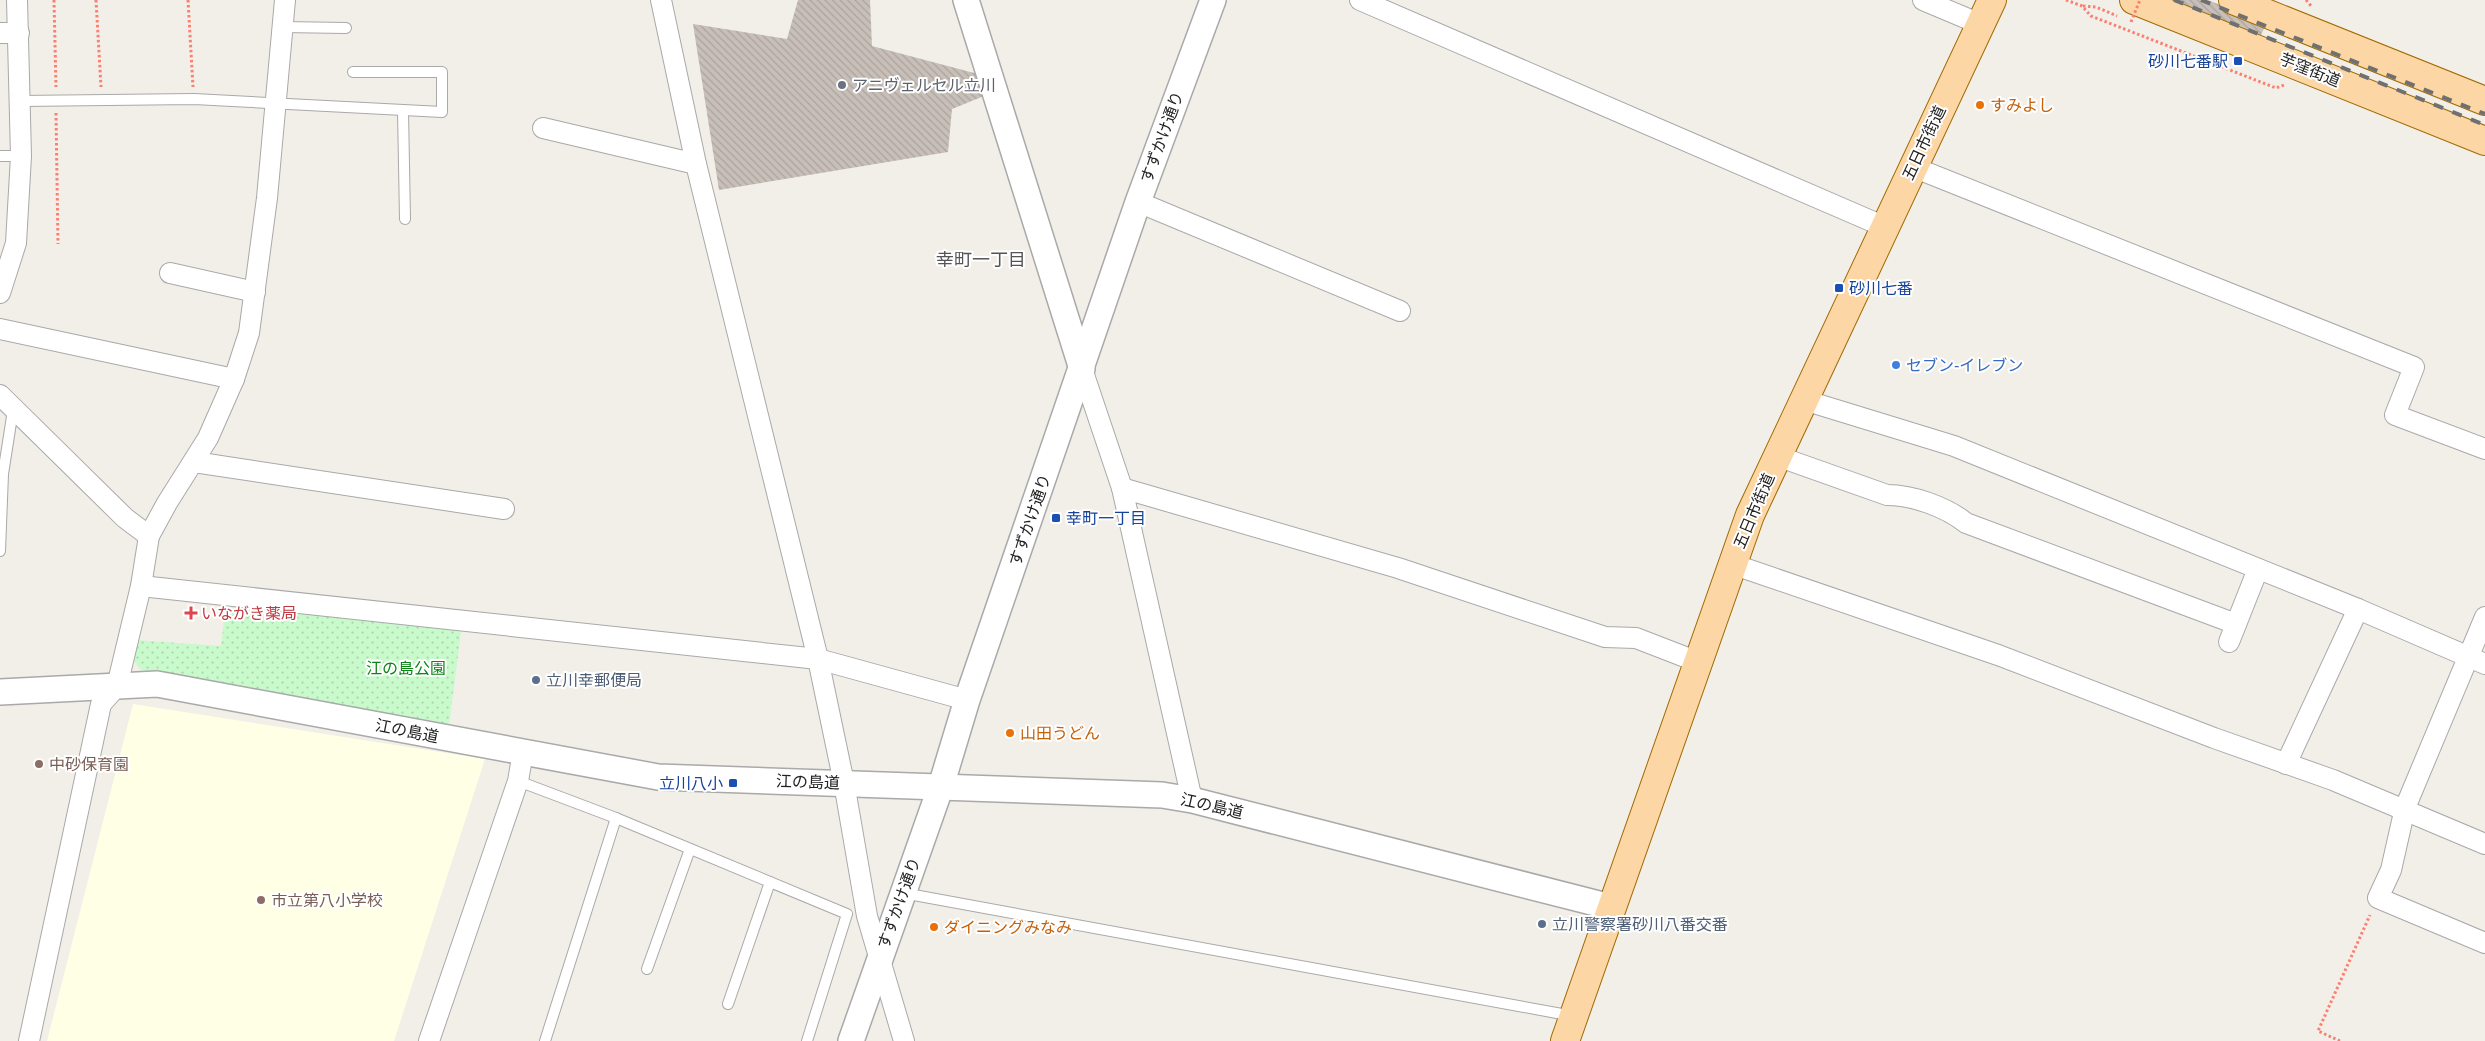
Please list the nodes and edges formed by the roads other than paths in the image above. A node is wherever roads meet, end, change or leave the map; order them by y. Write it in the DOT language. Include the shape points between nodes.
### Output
graph roads {
  1 [pos="17,0"];
  2 [pos="285,0"];
  3 [pos="660,0"];
  4 [pos="966,0"];
  5 [pos="1213,0"];
  6 [pos="1360,0"];
  7 [pos="1923,0"];
  8 [pos="2233,0"];
  9 [pos="2133,11"];
  10 [pos="1986,12"];
  11 [pos="282,27"];
  12 [pos="346,28"];
  13 [pos="10,33"];
  14 [pos="353,72"];
  15 [pos="20,101"];
  16 [pos="2485,101"];
  17 [pos="274,105"];
  18 [pos="403,110"];
  19 [pos="543,128"];
  20 [pos="2485,141"];
  21 [pos="0,156"];
  22 [pos="21,156"];
  23 [pos="696,164"];
  24 [pos="1913,167"];
  25 [pos="1138,202"];
  26 [pos="405,219"];
  27 [pos="1885,227"];
  28 [pos="170,273"];
  29 [pos="254,292"];
  30 [pos="0,293"];
  31 [pos="1400,312"];
  32 [pos="0,329"];
  33 [pos="1082,370"];
  34 [pos="234,379"];
  35 [pos="0,395"];
  36 [pos="1804,400"];
  37 [pos="13,410"];
  38 [pos="2485,448"];
  39 [pos="1778,456"];
  40 [pos="194,462"];
  41 [pos="1122,488"];
  42 [pos="504,509"];
  43 [pos="149,536"];
  44 [pos="0,551"];
  45 [pos="1732,564"];
  46 [pos="2258,569"];
  47 [pos="141,586"];
  48 [pos="2358,609"];
  49 [pos="2485,617"];
  50 [pos="818,659"];
  51 [pos="2476,660"];
  52 [pos="1698,662"];
  53 [pos="117,686"];
  54 [pos="0,692"];
  55 [pos="967,700"];
  56 [pos="522,752"];
  57 [pos="2286,764"];
  58 [pos="518,781"];
  59 [pos="844,783"];
  60 [pos="941,786"];
  61 [pos="1192,800"];
  62 [pos="2405,808"];
  63 [pos="616,818"];
  64 [pos="2485,844"];
  65 [pos="690,849"];
  66 [pos="770,882"];
  67 [pos="904,893"];
  68 [pos="1611,906"];
  69 [pos="2485,943"];
  70 [pos="879,960"];
  71 [pos="647,968"];
  72 [pos="728,1004"];
  73 [pos="1569,1029"];
  74 [pos="29,1041"];
  75 [pos="429,1041"];
  76 [pos="545,1041"];
  77 [pos="807,1041"];
  78 [pos="851,1041"];
  79 [pos="904,1041"];
  1 -- 13 [label="street"];
  2 -- 11 [label="street"];
  3 -- 23 [label="street"];
  4 -- 33 [label="street"];
  5 -- 25 [label="street, すずかけ通り"];
  6 -- 27 [label="street"];
  7 -- 10 [label="street"];
  8 -- 16 [label="main road"];
  9 -- 20 [label="main road, 芋窪街道"];
  10 -- 24 [label="main road, 五日市街道"];
  11 -- 12 [label="lane"];
  11 -- 17 [label="street"];
  13 -- 15 [label="street"];
  14 -- 18 [label="lane" via="442,72 442,112"];
  15 -- 17 [label="lane" via="194,99"];
  15 -- 22 [label="street"];
  17 -- 18 [label="lane"];
  17 -- 29 [label="street" via="267,198"];
  18 -- 26 [label="lane"];
  19 -- 23 [label="street"];
  21 -- 22 [label="lane"];
  22 -- 30 [label="street" via="16,243"];
  23 -- 50 [label="street"];
  24 -- 27 [label="main road, 五日市街道"];
  24 -- 38 [label="street" via="2414,367 2395,415"];
  25 -- 31 [label="street"];
  25 -- 33 [label="street, すずかけ通り"];
  27 -- 36 [label="main road, 五日市街道"];
  28 -- 29 [label="street"];
  29 -- 34 [label="street" via="249,333"];
  32 -- 34 [label="street"];
  33 -- 41 [label="street"];
  33 -- 55 [label="street, すずかけ通り"];
  34 -- 40 [label="street"];
  35 -- 37 [label="street"];
  36 -- 39 [label="main road, 五日市街道"];
  36 -- 46 [label="street" via="1954,446"];
  37 -- 43 [label="street" via="125,518"];
  37 -- 44 [label="lane" via="3,474"];
  39 -- 45 [label="main road, 五日市街道" via="1750,515"];
  39 -- 46 [label="street" via="1887,495 1902,495 1955,514 1966,523 2232,633"];
  40 -- 42 [label="street"];
  40 -- 43 [label="street"];
  41 -- 52 [label="street" via="1398,568 1604,637 1636,638"];
  41 -- 61 [label="street"];
  43 -- 47 [label="street"];
  45 -- 52 [label="main road, 五日市街道"];
  45 -- 57 [label="street" via="1998,655"];
  46 -- 48 [label="street"];
  47 -- 50 [label="street"];
  47 -- 53 [label="street"];
  48 -- 51 [label="street"];
  48 -- 57 [label="street"];
  49 -- 51 [label="street"];
  50 -- 55 [label="street"];
  50 -- 59 [label="street"];
  51 -- 62 [label="street"];
  52 -- 68 [label="main road, 五日市街道"];
  53 -- 54 [label="street, 江の島道"];
  53 -- 56 [label="street, 江の島道" via="158,684"];
  53 -- 74 [label="street" via="101,704"];
  55 -- 60 [label="street, すずかけ通り"];
  56 -- 58 [label="street"];
  56 -- 59 [label="street, 江の島道" via="658,777"];
  57 -- 62 [label="street"];
  58 -- 63 [label="lane"];
  58 -- 75 [label="street"];
  59 -- 60 [label="street, 江の島道"];
  59 -- 70 [label="street" via="867,916"];
  60 -- 61 [label="street, 江の島道" via="1162,795"];
  60 -- 67 [label="street, すずかけ通り"];
  61 -- 68 [label="street, 江の島道"];
  62 -- 64 [label="street"];
  62 -- 69 [label="street" via="2391,870 2378,898"];
  63 -- 65 [label="lane"];
  63 -- 76 [label="lane"];
  65 -- 66 [label="lane"];
  65 -- 71 [label="lane"];
  66 -- 72 [label="lane"];
  66 -- 77 [label="lane" via="847,914"];
  67 -- 70 [label="street, すずかけ通り"];
  67 -- 73 [label="lane"];
  68 -- 73 [label="main road, 五日市街道"];
  70 -- 78 [label="street, すずかけ通り"];
  70 -- 79 [label="street"];
}
